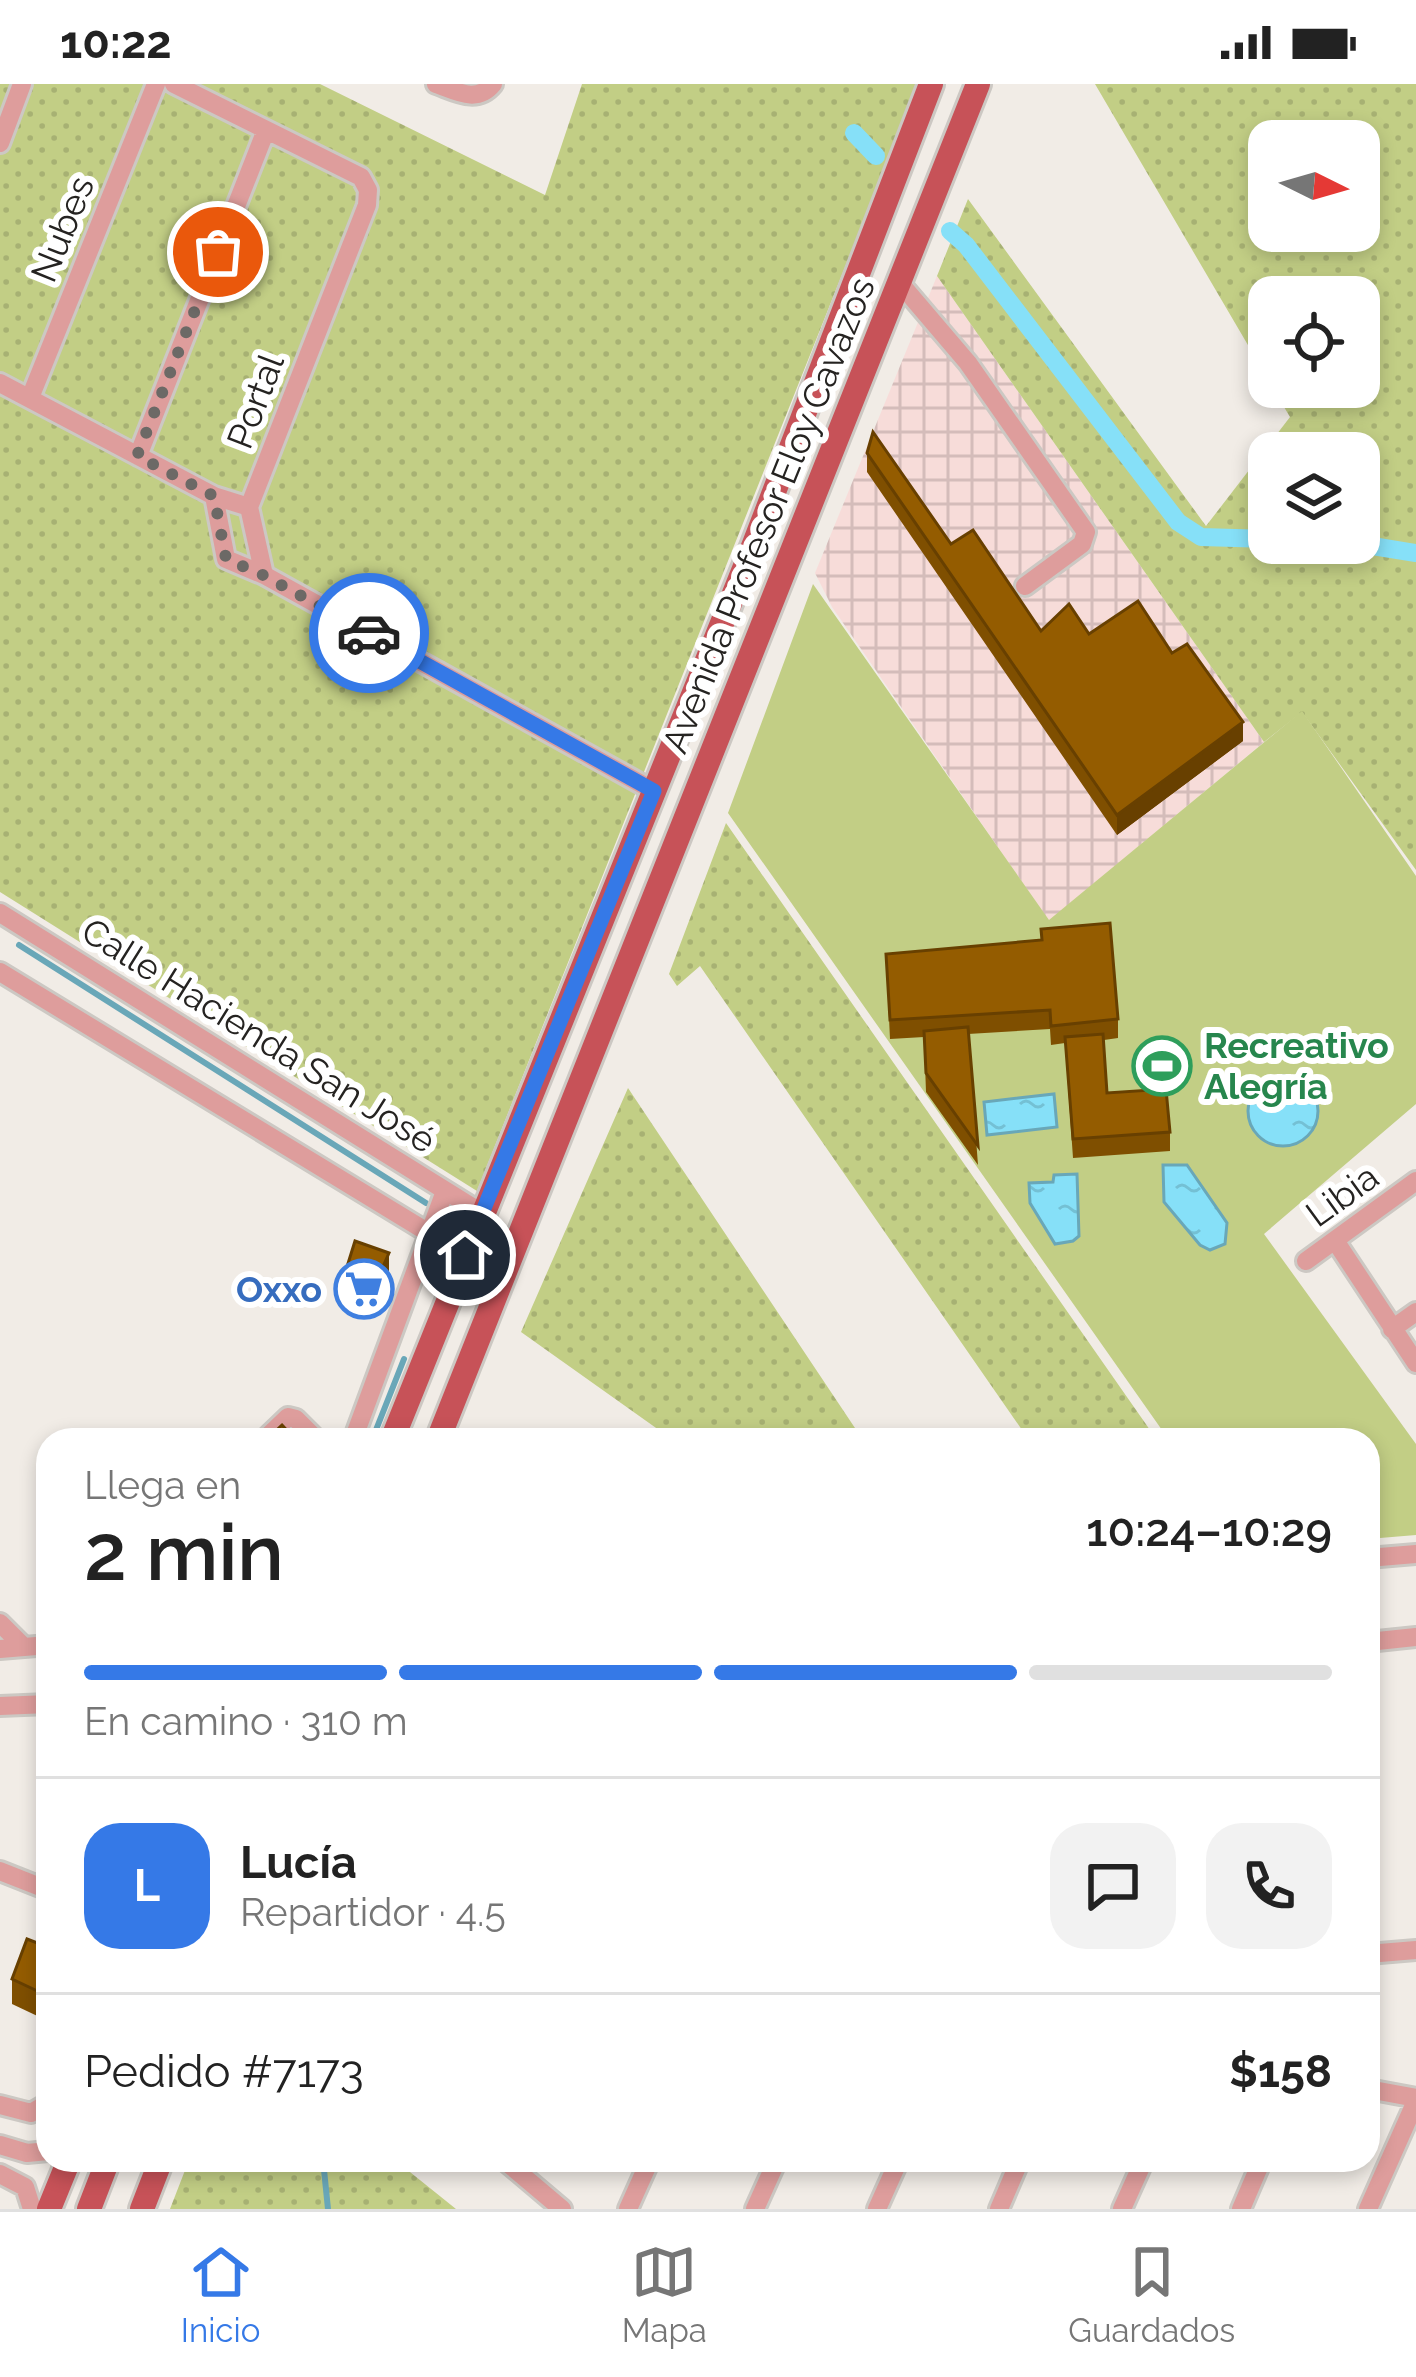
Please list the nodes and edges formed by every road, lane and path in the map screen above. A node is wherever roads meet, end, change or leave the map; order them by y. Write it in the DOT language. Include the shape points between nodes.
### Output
graph roads {
  1 [pos="22,84"];
  2 [pos="157,84"];
  3 [pos="174,84"];
  4 [pos="436,84"];
  5 [pos="493,84"];
  6 [pos="932,84"];
  7 [pos="978,84"];
  8 [pos="266,130"];
  9 [pos="0,143"];
  10 [pos="899,282"];
  11 [pos="0,382"];
  12 [pos="29,398"];
  13 [pos="137,456"];
  14 [pos="214,496"];
  15 [pos="249,507"];
  16 [pos="754,544"];
  17 [pos="263,575"];
  18 [pos="1025,586"];
  19 [pos="768,614"];
  20 [pos="718,632"];
  21 [pos="733,702"];
  22 [pos="654,791"];
  23 [pos="5,916"];
  24 [pos="0,937"];
  25 [pos="0,972"];
  26 [pos="1416,1181"];
  27 [pos="445,1191"];
  28 [pos="482,1214"];
  29 [pos="429,1233"];
  30 [pos="1336,1242"];
  31 [pos="465,1255"];
  32 [pos="1306,1261"];
  33 [pos="1416,1312"];
  34 [pos="1392,1329"];
  35 [pos="1416,1363"];
  36 [pos="277,1428"];
  37 [pos="305,1428"];
  38 [pos="356,1428"];
  39 [pos="397,1428"];
  40 [pos="443,1428"];
  41 [pos="1416,1554"];
  42 [pos="1380,1557"];
  43 [pos="0,1623"];
  44 [pos="1416,1637"];
  45 [pos="1380,1641"];
  46 [pos="36,1646"];
  47 [pos="24,1647"];
  48 [pos="0,1649"];
  49 [pos="36,1704"];
  50 [pos="0,1706"];
  51 [pos="0,1871"];
  52 [pos="36,1885"];
  53 [pos="1416,1950"];
  54 [pos="1380,1953"];
  55 [pos="1380,2092"];
  56 [pos="1416,2100"];
  57 [pos="0,2104"];
  58 [pos="36,2110"];
  59 [pos="0,2145"];
  60 [pos="36,2152"];
  61 [pos="64,2172"];
  62 [pos="104,2172"];
  63 [pos="156,2172"];
  64 [pos="523,2172"];
  65 [pos="645,2172"];
  66 [pos="771,2172"];
  67 [pos="894,2172"];
  68 [pos="1015,2172"];
  69 [pos="1139,2172"];
  70 [pos="1257,2172"];
  71 [pos="0,2174"];
  72 [pos="32,2209"];
  73 [pos="50,2209"];
  74 [pos="89,2209"];
  75 [pos="142,2209"];
  76 [pos="562,2209"];
  77 [pos="628,2209"];
  78 [pos="755,2209"];
  79 [pos="877,2209"];
  80 [pos="999,2209"];
  81 [pos="1122,2209"];
  82 [pos="1241,2209"];
  83 [pos="1368,2209"];
  1 -- 9 [label="street"];
  2 -- 12 [label="street, Nubes"];
  3 -- 8 [label="street, Portal"];
  4 -- 5 [label="street" via="473,96"];
  6 -- 16 [label="main road, Avenida Profesor Eloy Cavazos"];
  7 -- 10 [label="main road, Avenida Profesor Eloy Cavazos"];
  8 -- 13 [label="street"];
  8 -- 15 [label="street, Portal" via="361,177 368,190"];
  10 -- 18 [label="street" via="968,363 1086,532 1082,544"];
  10 -- 19 [label="main road, Avenida Profesor Eloy Cavazos"];
  11 -- 12 [label="street"];
  12 -- 13 [label="street"];
  13 -- 14 [label="street"];
  14 -- 15 [label="street"];
  14 -- 17 [label="street" via="226,559"];
  15 -- 17 [label="street"];
  16 -- 19 [label="main road" via="744,606 752,616"];
  16 -- 20 [label="main road, Avenida Profesor Eloy Cavazos"];
  17 -- 22 [label="street"];
  19 -- 21 [label="main road, Avenida Profesor Eloy Cavazos"];
  20 -- 21 [label="main road" via="739,646"];
  20 -- 22 [label="main road, Avenida Profesor Eloy Cavazos"];
  21 -- 40 [label="main road, Avenida Profesor Eloy Cavazos"];
  22 -- 28 [label="main road, Avenida Profesor Eloy Cavazos"];
  23 -- 24 [label="street"];
  23 -- 27 [label="street, Calle Hacienda San José"];
  25 -- 29 [label="street"];
  26 -- 30 [label="street, Libia"];
  27 -- 28 [label="street, Calle Hacienda San José"];
  27 -- 29 [label="street"];
  28 -- 31 [label="main road, Avenida Profesor Eloy Cavazos"];
  29 -- 31 [label="street"];
  29 -- 38 [label="street"];
  30 -- 32 [label="street, Libia"];
  30 -- 34 [label="street"];
  31 -- 39 [label="main road, Avenida Profesor Eloy Cavazos"];
  33 -- 34 [label="street"];
  34 -- 35 [label="street"];
  36 -- 37 [label="street" via="288,1418"];
  41 -- 42 [label="street"];
  43 -- 47 [label="street"];
  44 -- 45 [label="street"];
  46 -- 47 [label="street"];
  47 -- 48 [label="street"];
  49 -- 50 [label="street"];
  51 -- 52 [label="street"];
  53 -- 54 [label="street"];
  55 -- 56 [label="street"];
  56 -- 83 [label="street"];
  57 -- 58 [label="street"];
  59 -- 60 [label="street"];
  61 -- 73 [label="main road"];
  62 -- 74 [label="main road"];
  63 -- 75 [label="main road"];
  64 -- 76 [label="street"];
  65 -- 77 [label="street"];
  66 -- 78 [label="street"];
  67 -- 79 [label="street"];
  68 -- 80 [label="street"];
  69 -- 81 [label="street"];
  70 -- 82 [label="street"];
  71 -- 72 [label="street" via="25,2188"];
}
